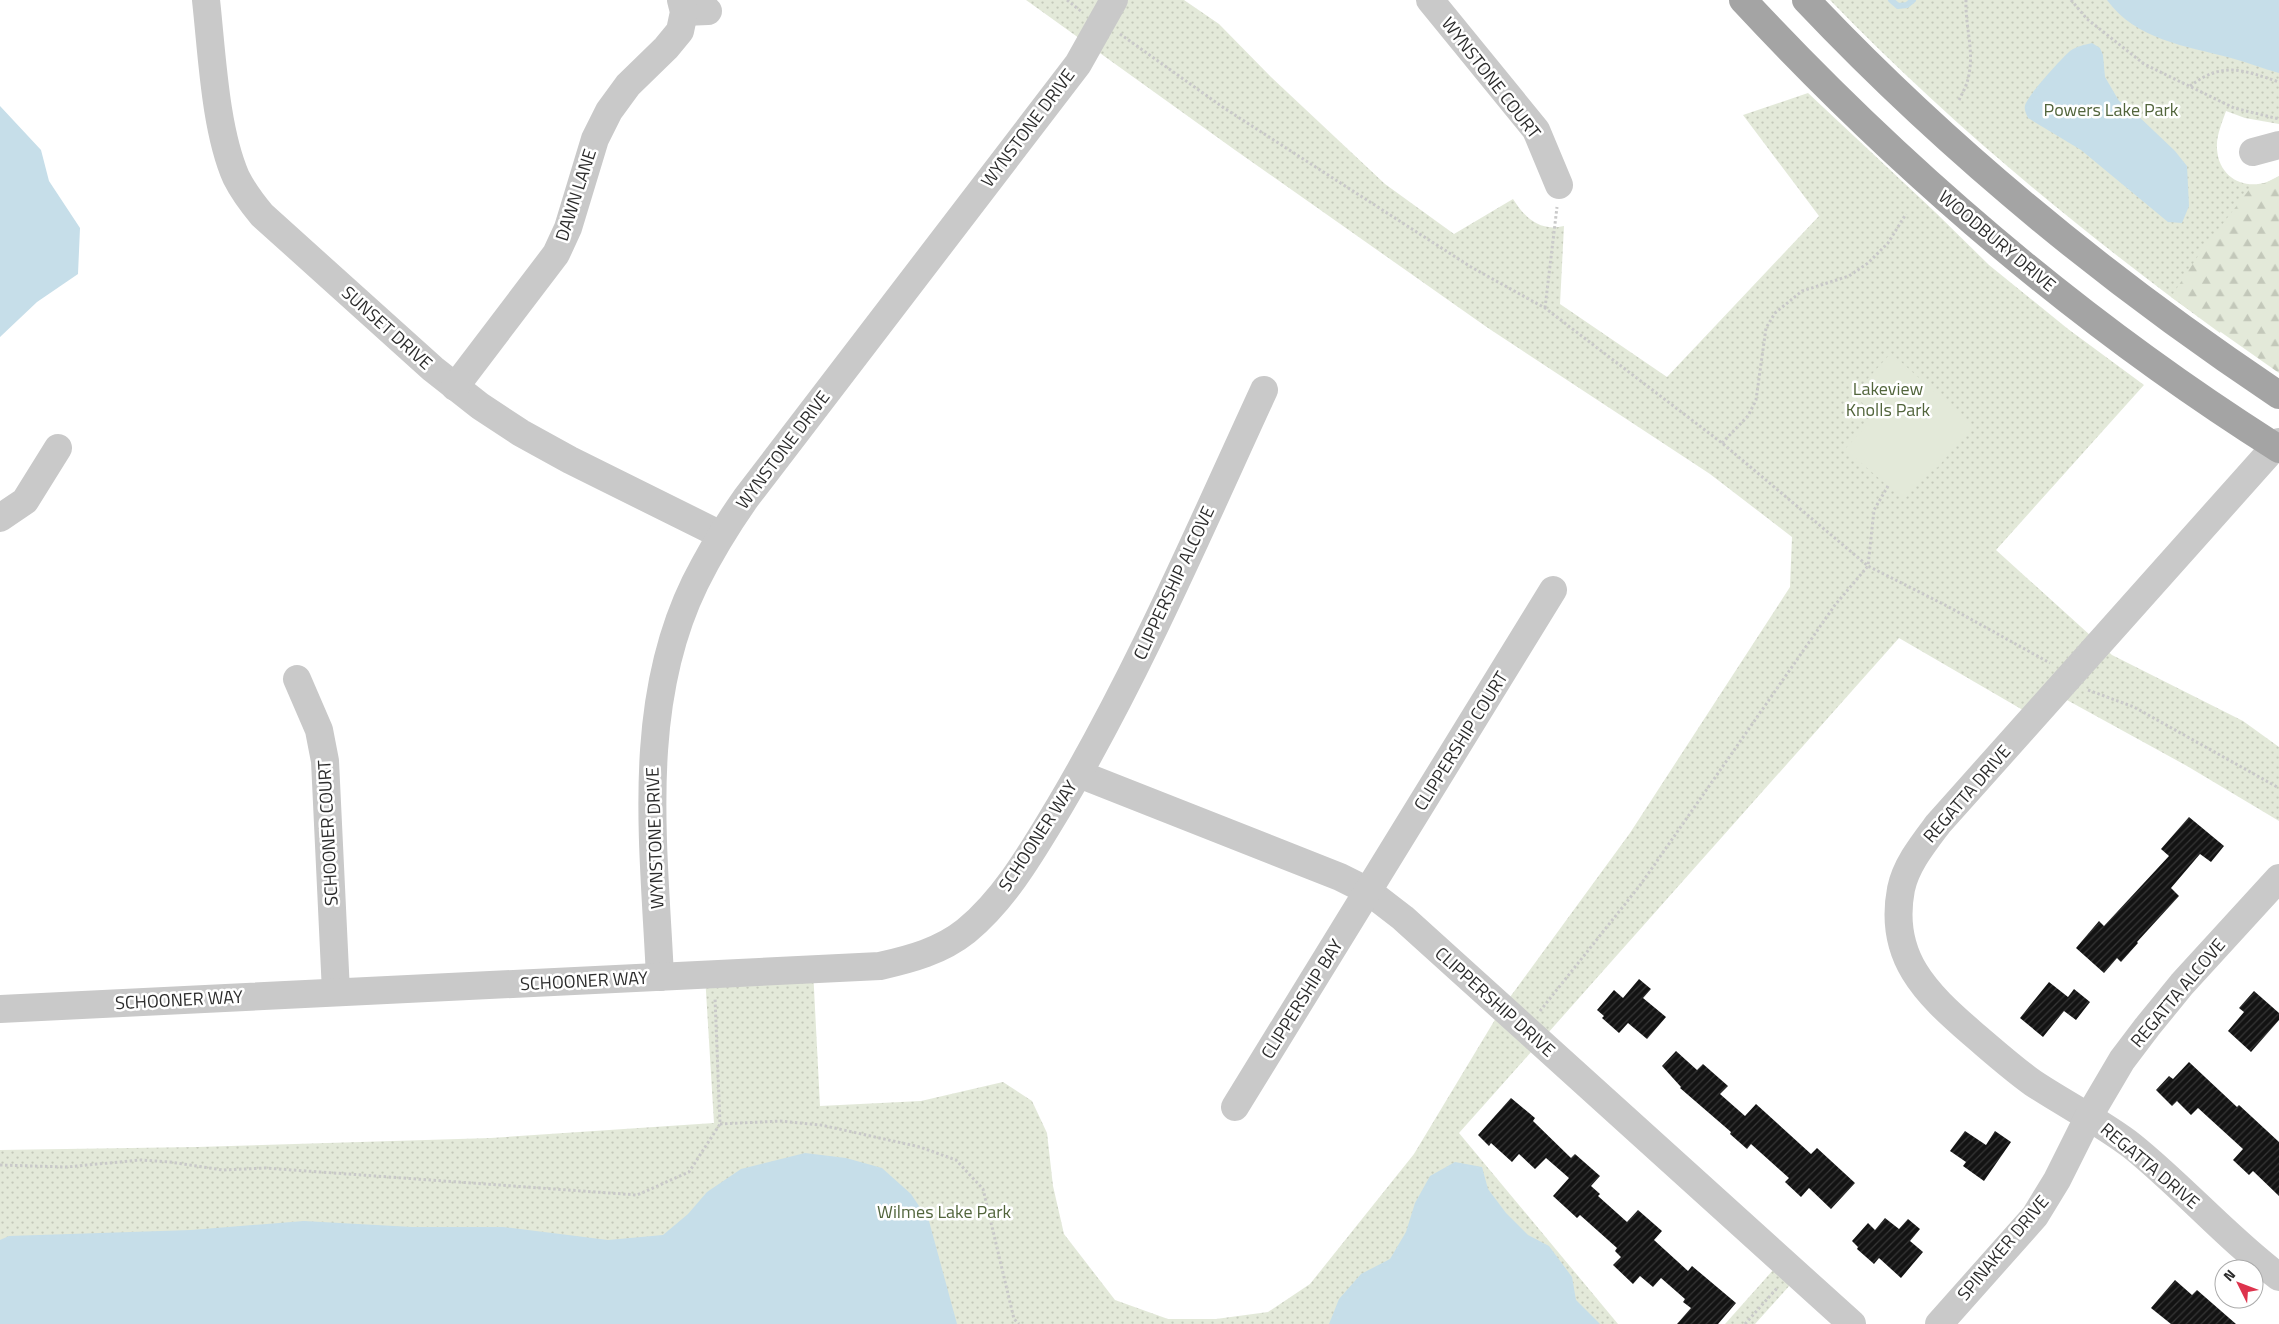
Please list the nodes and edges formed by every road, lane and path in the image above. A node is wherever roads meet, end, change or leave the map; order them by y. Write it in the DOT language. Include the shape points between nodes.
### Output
graph roads {
  1 [pos="206,0"];
  2 [pos="1067,0"];
  3 [pos="1114,0"];
  4 [pos="1430,0"];
  5 [pos="1743,0"];
  6 [pos="1806,0"];
  7 [pos="1966,0"];
  8 [pos="2071,0"];
  9 [pos="691,8"];
  10 [pos="1086,14"];
  11 [pos="1117,32"];
  12 [pos="2279,82"];
  13 [pos="2190,86"];
  14 [pos="1959,100"];
  15 [pos="2279,119"];
  16 [pos="2279,145"];
  17 [pos="2252,152"];
  18 [pos="1559,185"];
  19 [pos="1906,214"];
  20 [pos="1545,308"];
  21 [pos="455,387"];
  22 [pos="1264,390"];
  23 [pos="2279,395"];
  24 [pos="1722,443"];
  25 [pos="2278,446"];
  26 [pos="58,448"];
  27 [pos="1888,486"];
  28 [pos="0,518"];
  29 [pos="721,535"];
  30 [pos="1868,566"];
  31 [pos="1554,590"];
  32 [pos="2056,667"];
  33 [pos="297,679"];
  34 [pos="2086,688"];
  35 [pos="1079,774"];
  36 [pos="2279,788"];
  37 [pos="2279,878"];
  38 [pos="1368,891"];
  39 [pos="714,974"];
  40 [pos="660,977"];
  41 [pos="336,992"];
  42 [pos="0,1009"];
  43 [pos="1525,1029"];
  44 [pos="1235,1107"];
  45 [pos="2089,1116"];
  46 [pos="720,1124"];
  47 [pos="0,1165"];
  48 [pos="1793,1270"];
  49 [pos="2279,1276"];
  50 [pos="1019,1324"];
  51 [pos="1745,1324"];
  52 [pos="1852,1324"];
  53 [pos="1939,1324"];
  1 -- 21 [label="street, SUNSET DRIVE" via="222,128 236,177 248,198 262,215"];
  2 -- 10 [label="path"];
  3 -- 29 [label="street, WYNSTONE DRIVE" via="1078,64 751,491"];
  4 -- 18 [label="street, WYNSTONE COURT" via="1536,130"];
  5 -- 25 [label="main road, WOODBURY DRIVE" via="1857,117 1994,240 2141,355"];
  6 -- 23 [label="main road" via="1922,115 2062,237 2172,321"];
  7 -- 14 [label="path" via="1969,75"];
  8 -- 13 [label="path" via="2088,20 2144,64"];
  9 -- 21 [label="street, DAWN LANE" via="680,31 628,85 609,111 595,139 568,228 556,254"];
  11 -- 20 [label="path" via="1224,108 1470,267"];
  12 -- 13 [label="path" via="2244,70 2215,71"];
  13 -- 15 [label="path" via="2234,108"];
  16 -- 17 [label="street"];
  18 -- 20 [label="path"];
  19 -- 24 [label="path" via="1888,243 1868,263 1849,276 1802,291 1775,313 1764,337 1756,400 1748,416"];
  20 -- 24 [label="path"];
  21 -- 29 [label="street, SUNSET DRIVE" via="521,433"];
  22 -- 35 [label="street, CLIPPERSHIP ALCOVE" via="1145,648"];
  24 -- 30 [label="path"];
  25 -- 45 [label="street, REGATTA DRIVE" via="1938,824 1916,854 1901,889 1899,925 1906,955 1918,980 1936,1002 2034,1083"];
  26 -- 28 [label="street" via="25,501"];
  27 -- 30 [label="path" via="1874,510"];
  29 -- 40 [label="street, WYNSTONE DRIVE" via="695,584 678,628 658,712 652,795"];
  30 -- 32 [label="path" via="2008,638"];
  30 -- 43 [label="path" via="1835,605 1641,884"];
  31 -- 38 [label="street, CLIPPERSHIP COURT"];
  33 -- 41 [label="street, SCHOONER COURT" via="319,730 325,761"];
  34 -- 36 [label="path" via="2134,707"];
  35 -- 38 [label="street, CLIPPERSHIP DRIVE"];
  35 -- 39 [label="street, SCHOONER WAY" via="1018,873 967,931 942,947 880,966"];
  37 -- 45 [label="street, REGATTA ALCOVE" via="2182,984 2122,1060"];
  38 -- 43 [label="street, CLIPPERSHIP DRIVE" via="1403,918"];
  38 -- 44 [label="street, CLIPPERSHIP BAY"];
  39 -- 40 [label="street, SCHOONER WAY"];
  39 -- 46 [label="path"];
  40 -- 41 [label="street, SCHOONER WAY"];
  41 -- 42 [label="street, SCHOONER WAY"];
  43 -- 48 [label="street, CLIPPERSHIP DRIVE"];
  45 -- 49 [label="street, REGATTA DRIVE" via="2132,1146"];
  45 -- 53 [label="street, SPINAKER DRIVE" via="2035,1216"];
  46 -- 47 [label="path" via="689,1172 637,1194 264,1168 223,1170 140,1160 66,1167"];
  46 -- 50 [label="path" via="780,1121 821,1124 920,1147 956,1160 983,1190 1014,1319"];
  48 -- 51 [label="path"];
  48 -- 52 [label="street, CLIPPERSHIP DRIVE"];
}
